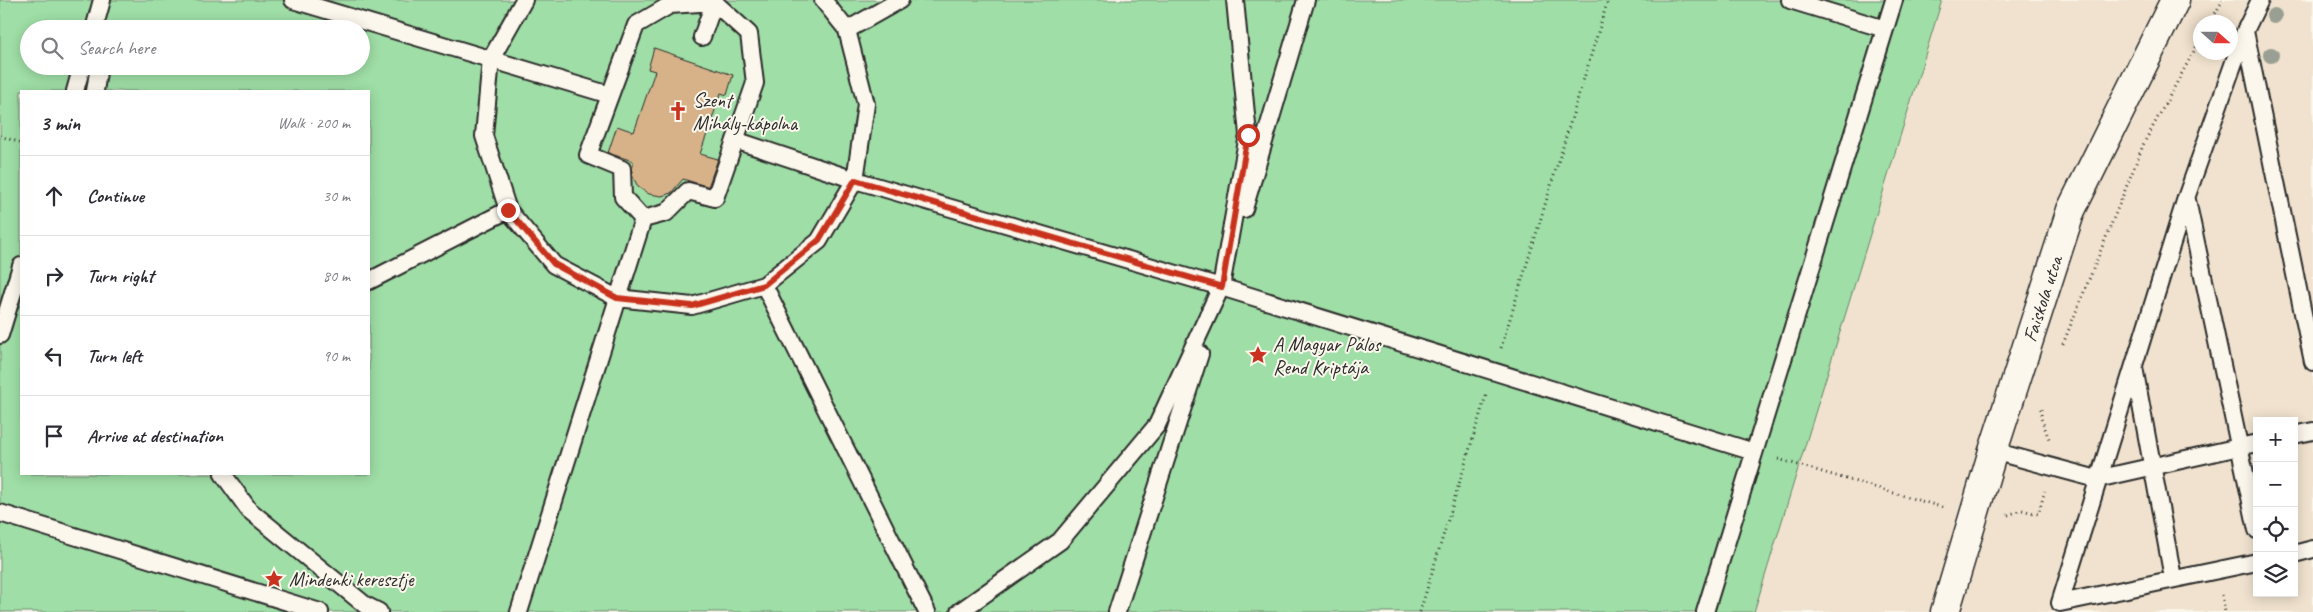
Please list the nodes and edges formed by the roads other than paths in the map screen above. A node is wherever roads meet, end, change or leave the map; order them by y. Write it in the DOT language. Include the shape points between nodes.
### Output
graph roads {
  1 [pos="102,0"];
  2 [pos="110,0"];
  3 [pos="292,0"];
  4 [pos="524,0"];
  5 [pos="823,0"];
  6 [pos="900,0"];
  7 [pos="1235,0"];
  8 [pos="1306,0"];
  9 [pos="1790,0"];
  10 [pos="1894,0"];
  11 [pos="2176,0"];
  12 [pos="2260,0"];
  13 [pos="714,1"];
  14 [pos="96,20"];
  15 [pos="107,20"];
  16 [pos="359,20"];
  17 [pos="370,23"];
  18 [pos="1885,29"];
  19 [pos="847,30"];
  20 [pos="2245,31"];
  21 [pos="702,37"];
  22 [pos="491,59"];
  23 [pos="79,75"];
  24 [pos="98,75"];
  25 [pos="75,90"];
  26 [pos="95,90"];
  27 [pos="610,95"];
  28 [pos="735,140"];
  29 [pos="855,180"];
  30 [pos="2186,198"];
  31 [pos="508,210"];
  32 [pos="643,220"];
  33 [pos="20,269"];
  34 [pos="370,280"];
  35 [pos="764,285"];
  36 [pos="1222,287"];
  37 [pos="617,298"];
  38 [pos="0,335"];
  39 [pos="2313,362"];
  40 [pos="2134,365"];
  41 [pos="2313,431"];
  42 [pos="2298,434"];
  43 [pos="2253,444"];
  44 [pos="2239,447"];
  45 [pos="1993,451"];
  46 [pos="1754,452"];
  47 [pos="2153,466"];
  48 [pos="224,475"];
  49 [pos="2097,479"];
  50 [pos="2253,512"];
  51 [pos="0,513"];
  52 [pos="2313,549"];
  53 [pos="2298,553"];
  54 [pos="2253,563"];
  55 [pos="2173,578"];
  56 [pos="320,612"];
  57 [pos="379,612"];
  58 [pos="519,612"];
  59 [pos="927,612"];
  60 [pos="959,612"];
  61 [pos="1117,612"];
  62 [pos="1705,612"];
  63 [pos="1945,612"];
  1 -- 14 [label="lane"];
  2 -- 15 [label="lane"];
  3 -- 16 [label="lane"];
  4 -- 22 [label="lane"];
  5 -- 19 [label="lane"];
  6 -- 19 [label="lane"];
  7 -- 36 [label="lane" via="1248,135"];
  8 -- 36 [label="lane"];
  9 -- 18 [label="lane"];
  10 -- 18 [label="lane"];
  11 -- 45 [label="street, Faiskola utca" via="2071,210"];
  12 -- 20 [label="lane"];
  13 -- 21 [label="lane"];
  13 -- 27 [label="lane" via="670,5 636,25"];
  13 -- 28 [label="lane" via="749,34 755,82"];
  17 -- 22 [label="lane"];
  18 -- 46 [label="lane"];
  19 -- 29 [label="lane" via="866,104"];
  20 -- 30 [label="lane"];
  20 -- 39 [label="lane"];
  22 -- 27 [label="lane"];
  22 -- 31 [label="lane" via="484,136"];
  23 -- 25 [label="lane"];
  24 -- 26 [label="lane"];
  27 -- 32 [label="lane" via="588,155 622,169 623,197"];
  28 -- 29 [label="lane"];
  28 -- 32 [label="lane" via="715,198 688,191 666,214"];
  29 -- 35 [label="lane" via="819,240"];
  29 -- 36 [label="lane"];
  30 -- 40 [label="lane"];
  30 -- 44 [label="lane"];
  31 -- 34 [label="lane"];
  31 -- 37 [label="lane" via="554,264"];
  32 -- 37 [label="lane"];
  33 -- 38 [label="lane"];
  35 -- 37 [label="lane" via="692,306"];
  35 -- 59 [label="lane"];
  36 -- 46 [label="lane"];
  36 -- 60 [label="lane" via="1157,425 1060,541"];
  36 -- 61 [label="lane"];
  37 -- 58 [label="lane"];
  40 -- 47 [label="lane"];
  40 -- 49 [label="lane"];
  41 -- 42 [label="lane"];
  43 -- 44 [label="lane"];
  44 -- 47 [label="lane"];
  44 -- 50 [label="lane"];
  45 -- 49 [label="lane"];
  45 -- 63 [label="street, Faiskola utca"];
  46 -- 62 [label="lane"];
  47 -- 49 [label="lane"];
  47 -- 55 [label="lane"];
  48 -- 57 [label="lane" via="249,510 364,605"];
  49 -- 55 [label="lane" via="2060,603"];
  51 -- 56 [label="lane"];
  52 -- 53 [label="lane"];
  54 -- 55 [label="lane"];
}
